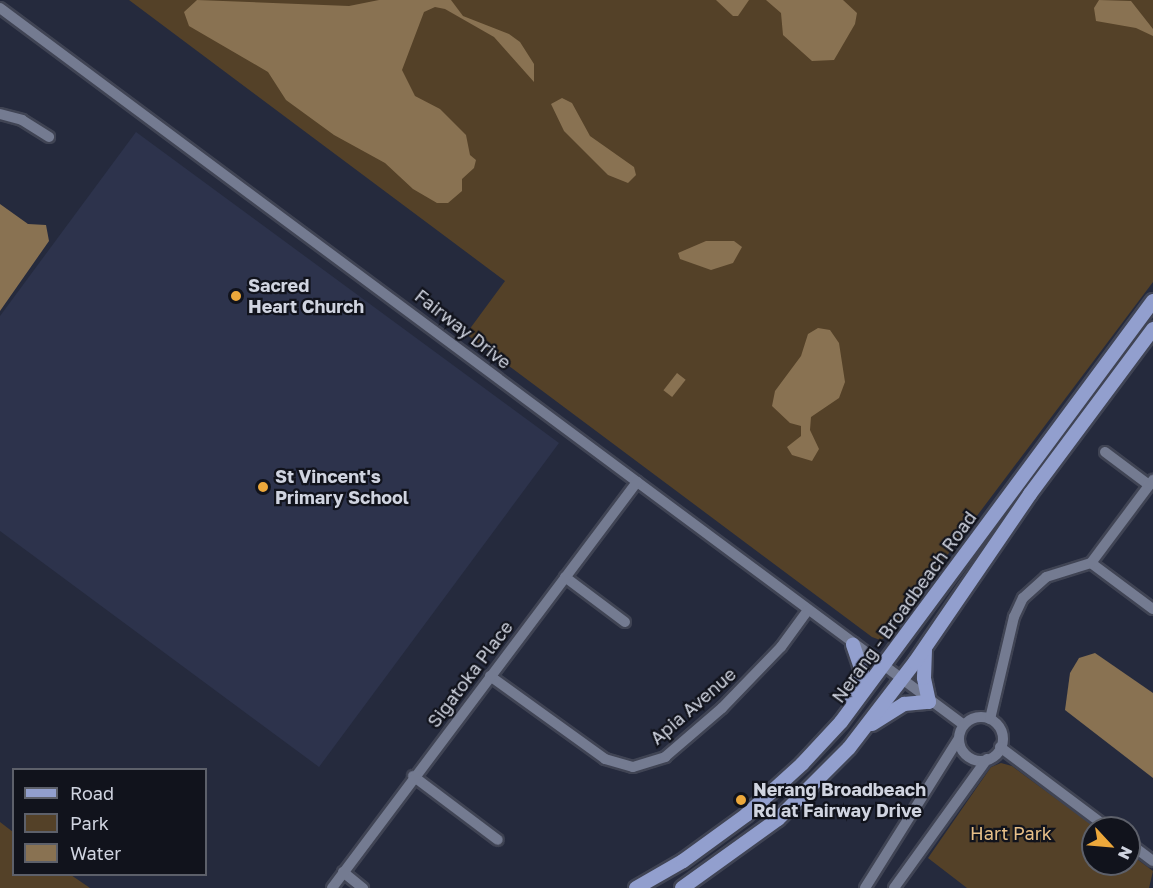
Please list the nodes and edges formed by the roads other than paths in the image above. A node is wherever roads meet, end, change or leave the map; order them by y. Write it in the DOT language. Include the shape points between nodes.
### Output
graph roads {
  1 [pos="0,8"];
  2 [pos="0,114"];
  3 [pos="49,137"];
  4 [pos="1153,301"];
  5 [pos="1153,329"];
  6 [pos="1105,452"];
  7 [pos="637,482"];
  8 [pos="1151,483"];
  9 [pos="1090,563"];
  10 [pos="565,577"];
  11 [pos="1153,609"];
  12 [pos="808,610"];
  13 [pos="625,622"];
  14 [pos="854,645"];
  15 [pos="925,648"];
  16 [pos="883,667"];
  17 [pos="490,676"];
  18 [pos="902,681"];
  19 [pos="929,702"];
  20 [pos="845,718"];
  21 [pos="990,719"];
  22 [pos="964,725"];
  23 [pos="865,728"];
  24 [pos="959,738"];
  25 [pos="1000,747"];
  26 [pos="987,759"];
  27 [pos="413,776"];
  28 [pos="1092,816"];
  29 [pos="498,840"];
  30 [pos="343,873"];
  31 [pos="332,888"];
  32 [pos="363,888"];
  33 [pos="636,888"];
  34 [pos="682,888"];
  35 [pos="865,888"];
  36 [pos="894,888"];
  1 -- 7 [label="street, Fairway Drive" via="395,298"];
  2 -- 3 [label="street" via="22,120"];
  4 -- 16 [label="main road, Nerang - Broadbeach Road"];
  5 -- 15 [label="main road" via="1030,494"];
  6 -- 8 [label="street"];
  7 -- 10 [label="street, Sigatoka Place"];
  7 -- 12 [label="street, Fairway Drive"];
  8 -- 9 [label="street"];
  9 -- 11 [label="street"];
  9 -- 21 [label="street" via="1046,577 1023,598 1014,617"];
  10 -- 13 [label="street"];
  10 -- 17 [label="street, Sigatoka Place"];
  12 -- 14 [label="street, Fairway Drive"];
  12 -- 17 [label="street, Apia Avenue" via="781,647 722,708 665,757 633,767 605,759"];
  14 -- 16 [label="street, Fairway Drive"];
  14 -- 20 [label="main road" via="861,678"];
  15 -- 18 [label="main road"];
  15 -- 19 [label="main road" via="924,678"];
  16 -- 18 [label="street, Fairway Drive"];
  16 -- 20 [label="main road, Nerang - Broadbeach Road"];
  17 -- 27 [label="street, Sigatoka Place"];
  18 -- 19 [label="street, Fairway Drive"];
  18 -- 23 [label="main road"];
  19 -- 22 [label="street, Fairway Drive"];
  19 -- 23 [label="main road" via="904,704"];
  20 -- 33 [label="main road, Nerang - Broadbeach Road" via="746,815"];
  21 -- 22 [label="street" via="976,718"];
  21 -- 25 [label="street" via="1002,733"];
  22 -- 24 [label="street"];
  23 -- 34 [label="main road" via="778,819"];
  24 -- 26 [label="street" via="968,756"];
  24 -- 35 [label="street"];
  25 -- 26 [label="street"];
  25 -- 28 [label="street"];
  26 -- 36 [label="street"];
  27 -- 29 [label="street"];
  27 -- 30 [label="street, Sigatoka Place"];
  30 -- 31 [label="street, Sigatoka Place"];
  30 -- 32 [label="street"];
}
